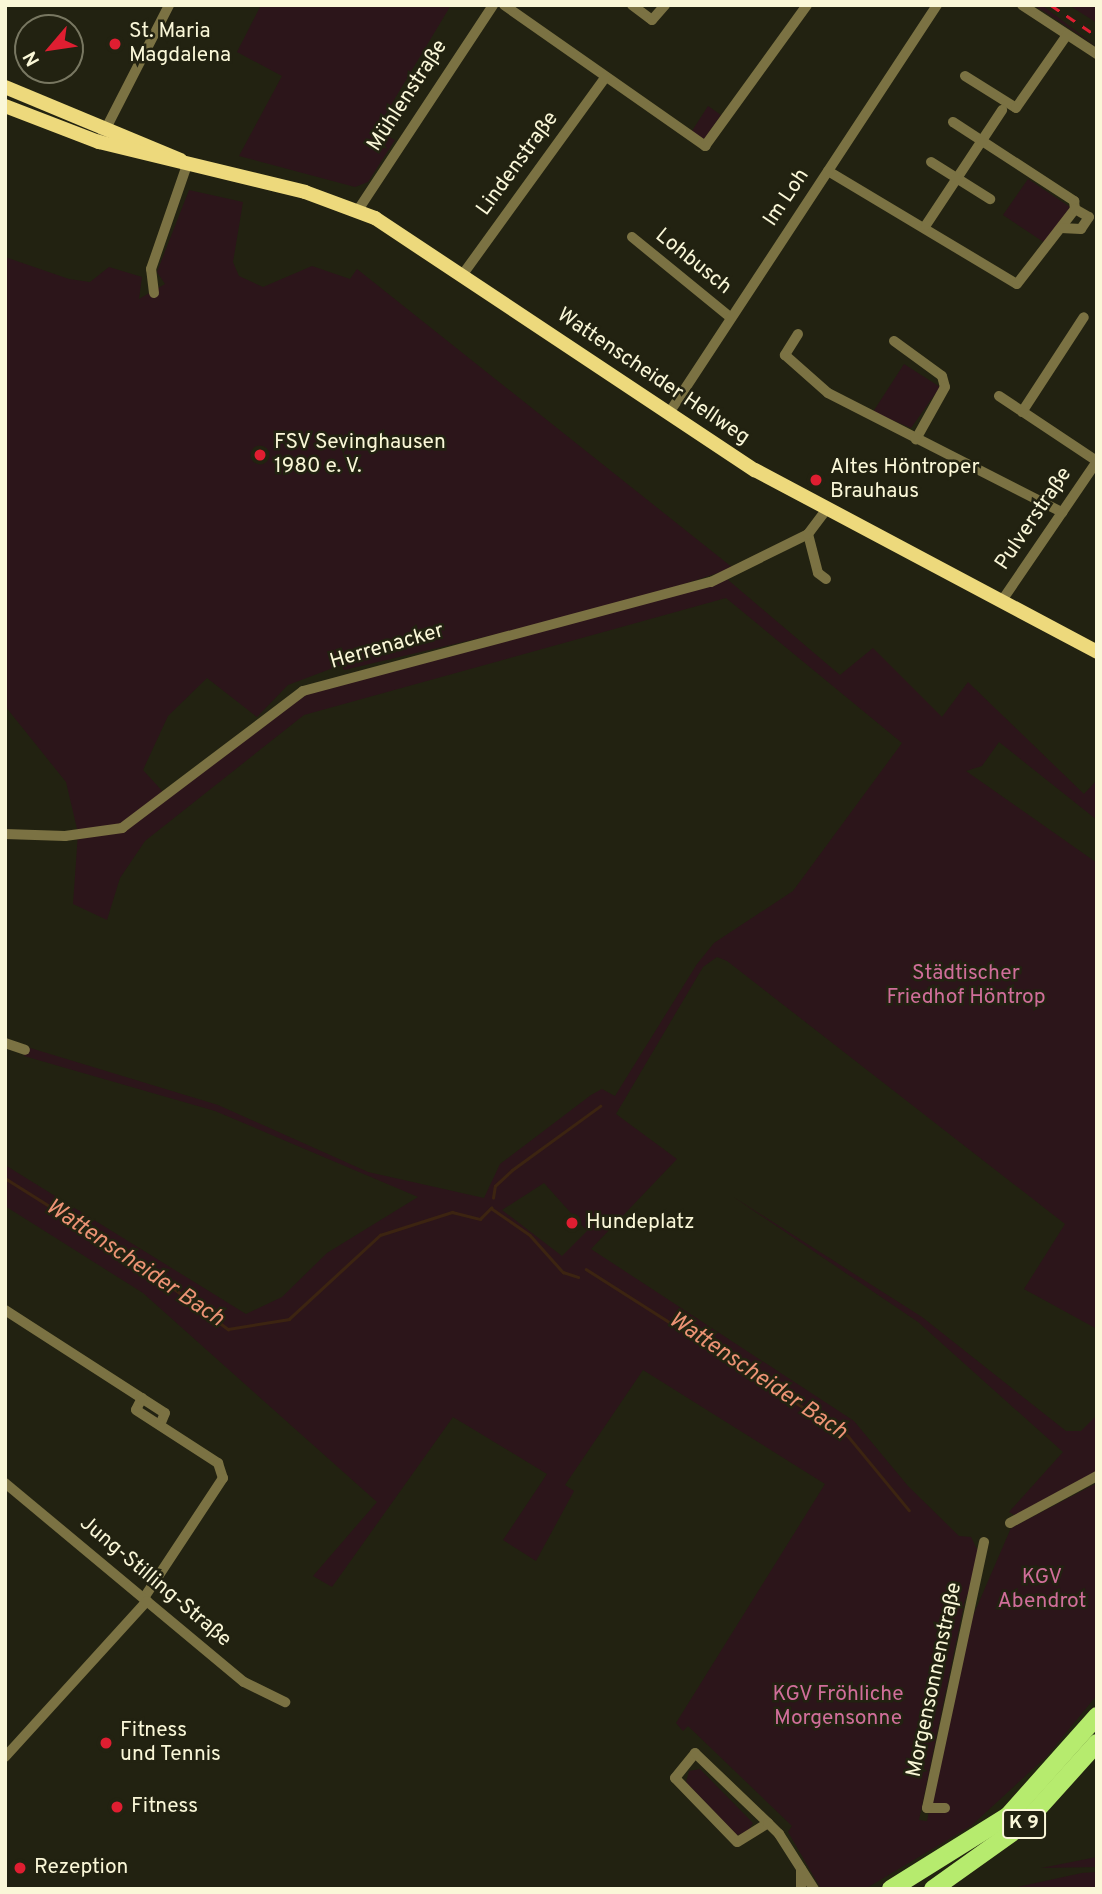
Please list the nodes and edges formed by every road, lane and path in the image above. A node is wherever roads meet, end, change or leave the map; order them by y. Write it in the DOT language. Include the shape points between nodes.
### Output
graph roads {
  1 [pos="169,5"];
  2 [pos="494,5"];
  3 [pos="504,5"];
  4 [pos="632,5"];
  5 [pos="665,5"];
  6 [pos="807,5"];
  7 [pos="937,5"];
  8 [pos="1023,5"];
  9 [pos="1068,35"];
  10 [pos="1097,54"];
  11 [pos="965,76"];
  12 [pos="605,78"];
  13 [pos="5,87"];
  14 [pos="5,106"];
  15 [pos="1002,110"];
  16 [pos="953,122"];
  17 [pos="101,135"];
  18 [pos="982,141"];
  19 [pos="184,161"];
  20 [pos="931,162"];
  21 [pos="828,171"];
  22 [pos="956,179"];
  23 [pos="990,200"];
  24 [pos="1075,209"];
  25 [pos="358,210"];
  26 [pos="926,225"];
  27 [pos="1061,228"];
  28 [pos="632,237"];
  29 [pos="463,274"];
  30 [pos="154,293"];
  31 [pos="730,317"];
  32 [pos="1084,317"];
  33 [pos="798,334"];
  34 [pos="894,341"];
  35 [pos="999,396"];
  36 [pos="1023,412"];
  37 [pos="669,413"];
  38 [pos="916,439"];
  39 [pos="1097,461"];
  40 [pos="827,509"];
  41 [pos="1062,512"];
  42 [pos="808,534"];
  43 [pos="826,579"];
  44 [pos="1003,599"];
  45 [pos="1097,652"];
  46 [pos="5,834"];
  47 [pos="5,1043"];
  48 [pos="25,1050"];
  49 [pos="5,1310"];
  50 [pos="1097,1476"];
  51 [pos="5,1483"];
  52 [pos="1010,1523"];
  53 [pos="984,1542"];
  54 [pos="145,1599"];
  55 [pos="285,1702"];
  56 [pos="1097,1716"];
  57 [pos="1097,1743"];
  58 [pos="5,1758"];
  59 [pos="945,1808"];
  60 [pos="768,1822"];
  61 [pos="800,1869"];
  62 [pos="801,1889"];
  63 [pos="814,1889"];
  64 [pos="891,1889"];
  65 [pos="933,1889"];
  1 -- 17 [label="street"];
  2 -- 25 [label="street, Mühlenstraße"];
  3 -- 12 [label="street"];
  4 -- 5 [label="street" via="652,20"];
  6 -- 12 [label="street" via="705,146"];
  7 -- 21 [label="street, Im Loh"];
  8 -- 9 [label="street"];
  9 -- 10 [label="street"];
  9 -- 11 [label="street" via="1016,108"];
  12 -- 29 [label="street, Lindenstraße"];
  13 -- 17 [label="main road, Wattenscheider Hellweg"];
  14 -- 17 [label="main road, Wattenscheider Hellweg"];
  15 -- 18 [label="street"];
  16 -- 18 [label="street"];
  17 -- 19 [label="main road, Wattenscheider Hellweg"];
  18 -- 22 [label="street"];
  18 -- 24 [label="street" via="1074,201"];
  19 -- 25 [label="main road, Wattenscheider Hellweg"];
  19 -- 30 [label="street" via="151,269"];
  20 -- 22 [label="street"];
  21 -- 26 [label="street"];
  21 -- 31 [label="street, Im Loh"];
  22 -- 23 [label="street"];
  22 -- 26 [label="street"];
  24 -- 27 [label="street"];
  24 -- 27 [label="street" via="1089,217 1081,229"];
  25 -- 29 [label="main road, Wattenscheider Hellweg"];
  26 -- 27 [label="street" via="1017,284"];
  28 -- 31 [label="street, Lohbusch"];
  29 -- 37 [label="main road, Wattenscheider Hellweg"];
  31 -- 37 [label="street, Im Loh"];
  32 -- 36 [label="street"];
  33 -- 38 [label="street" via="785,355 828,393"];
  34 -- 38 [label="street" via="942,376 945,387"];
  35 -- 36 [label="street"];
  36 -- 39 [label="street"];
  37 -- 40 [label="main road, Wattenscheider Hellweg"];
  38 -- 41 [label="street"];
  39 -- 41 [label="street, Pulverstraße"];
  40 -- 42 [label="street, Herrenacker"];
  40 -- 44 [label="main road, Wattenscheider Hellweg"];
  41 -- 44 [label="street, Pulverstraße"];
  42 -- 43 [label="street" via="818,573"];
  42 -- 46 [label="street, Herrenacker" via="707,583 303,691 122,828 65,836"];
  44 -- 45 [label="main road, Wattenscheider Hellweg"];
  47 -- 48 [label="street"];
  49 -- 54 [label="street" via="165,1413 159,1425 218,1463 223,1478"];
  50 -- 52 [label="street"];
  51 -- 54 [label="street, Jung-Stilling-Straße"];
  53 -- 59 [label="street, Morgensonnenstraße" via="927,1808"];
  54 -- 55 [label="street, Jung-Stilling-Straße" via="244,1682"];
  54 -- 58 [label="street"];
  56 -- 64 [label="main road, K 9" via="1008,1816"];
  57 -- 65 [label="main road, K 9" via="1024,1824"];
  60 -- 60 [label="street" via="737,1842 675,1778 695,1753"];
  60 -- 61 [label="street"];
  61 -- 62 [label="street"];
  61 -- 63 [label="street"];
}
